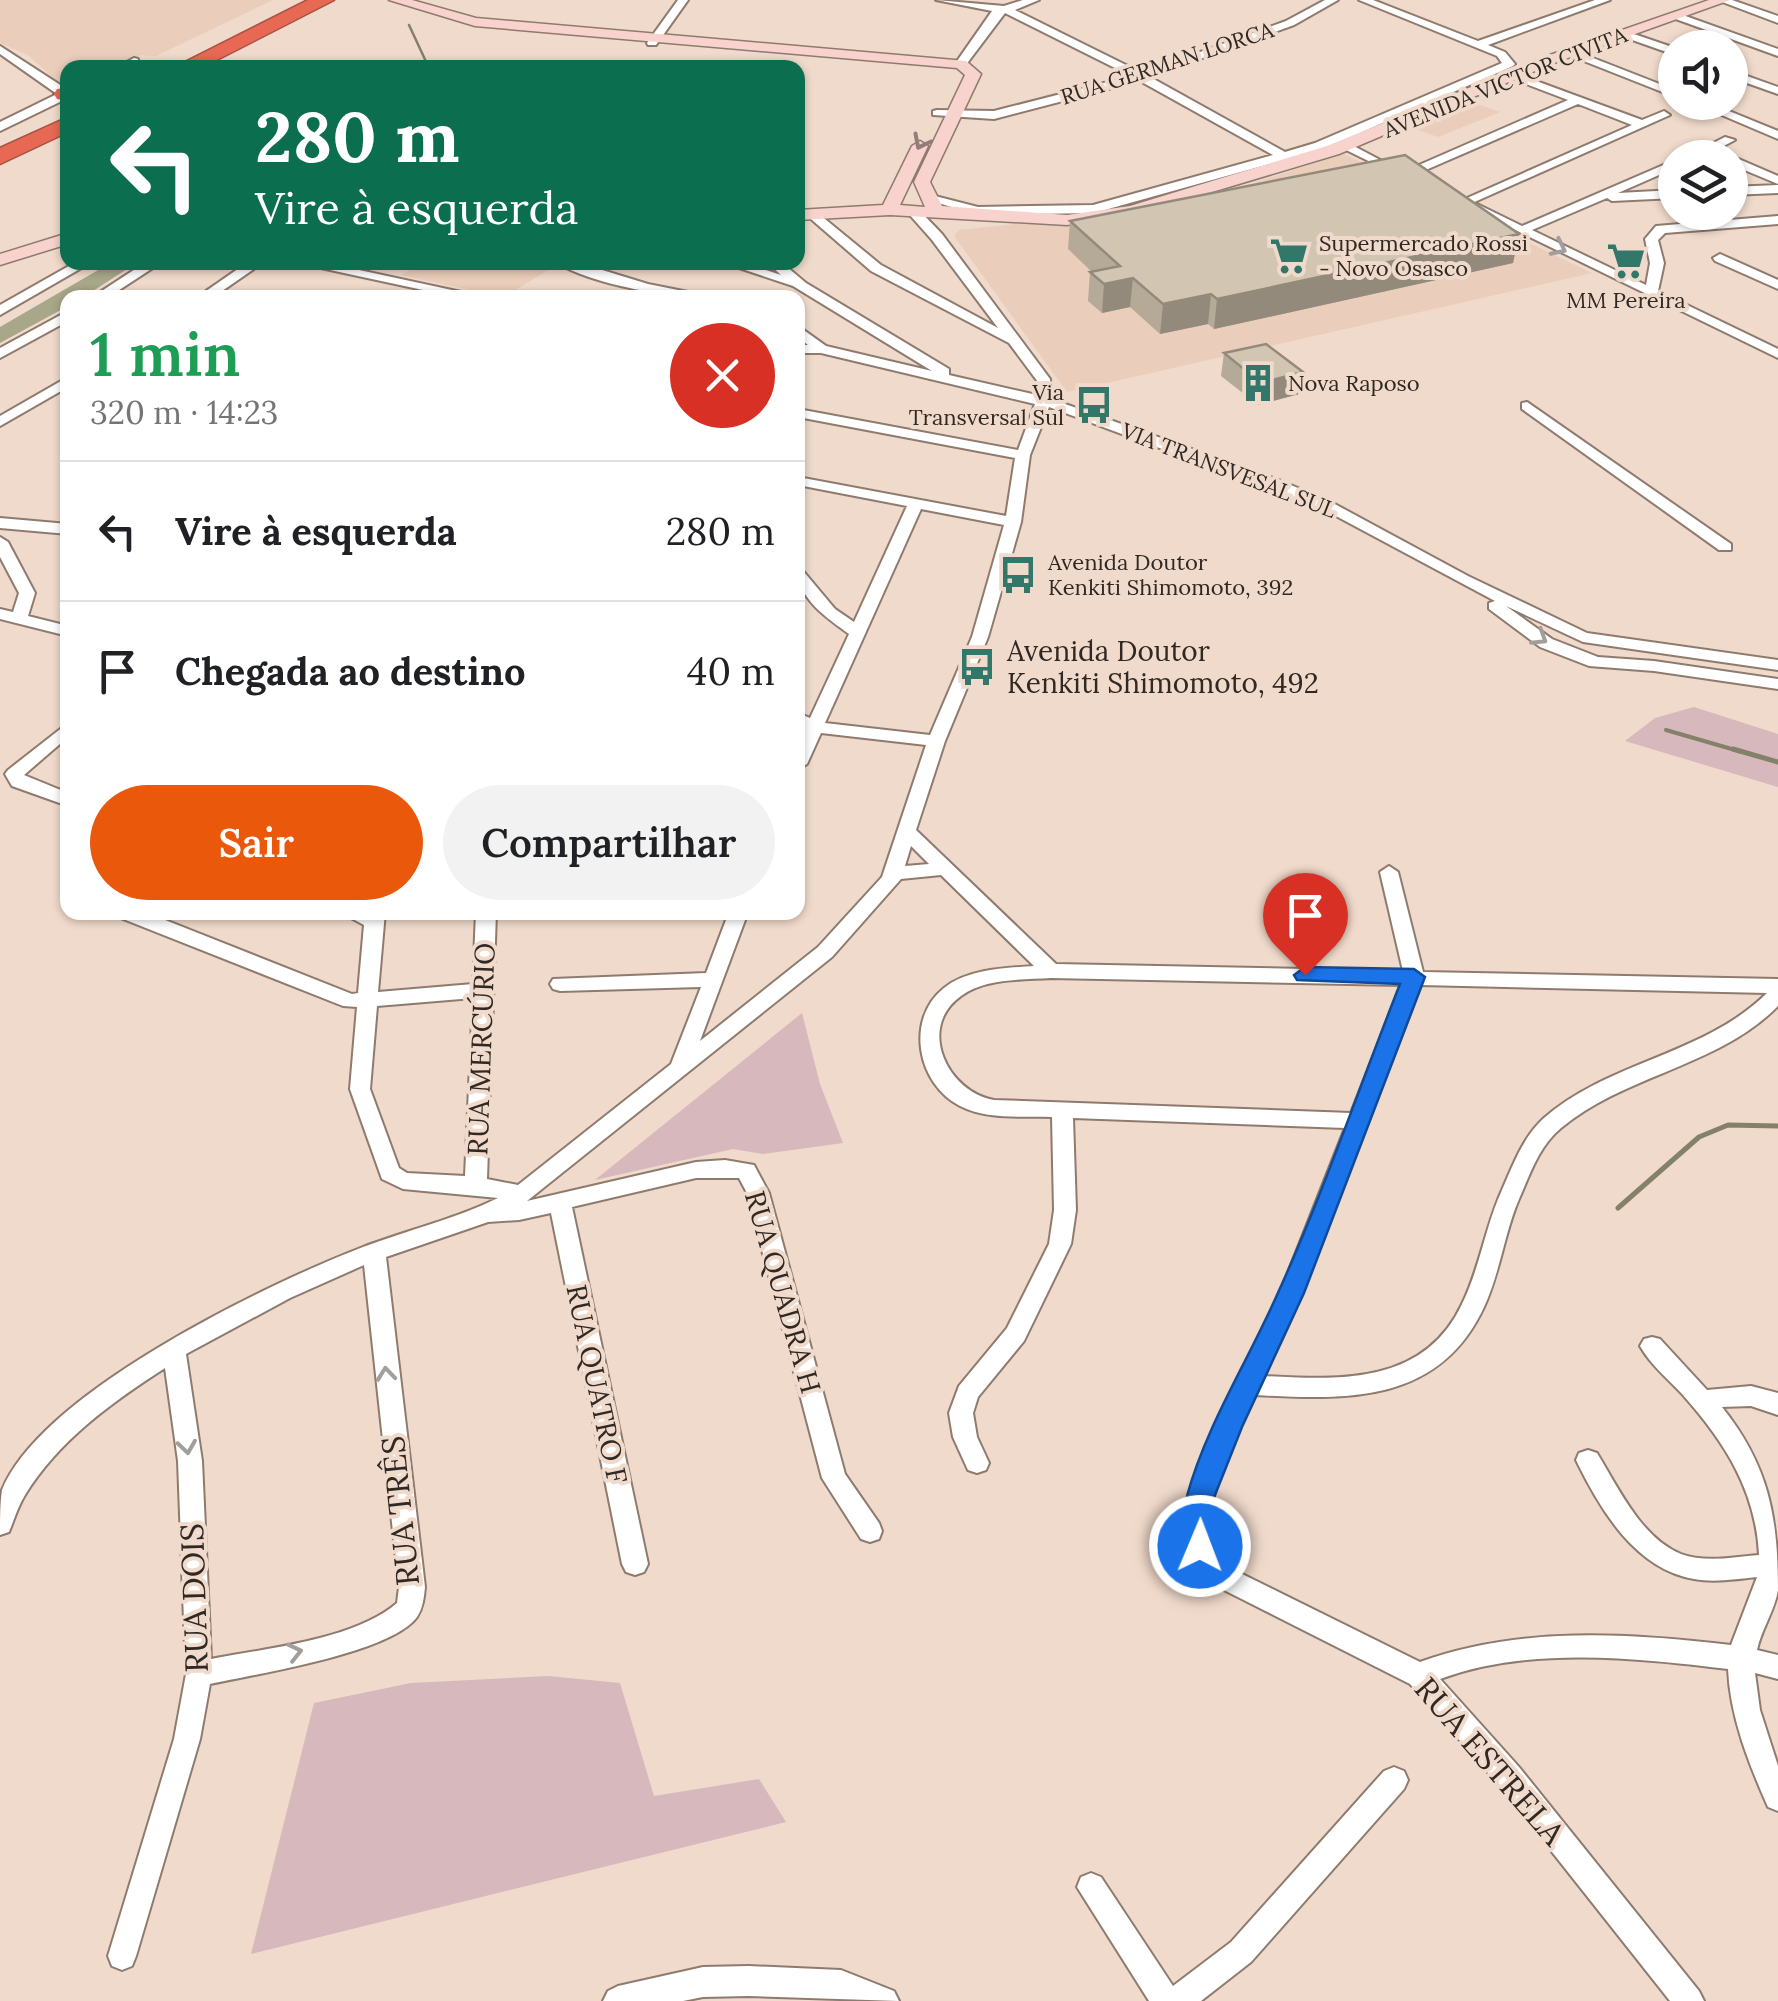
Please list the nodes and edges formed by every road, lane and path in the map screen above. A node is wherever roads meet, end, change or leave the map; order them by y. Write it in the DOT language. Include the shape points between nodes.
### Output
graph roads {
  1 [pos="324,0"];
  2 [pos="334,0"];
  3 [pos="682,0"];
  4 [pos="942,0"];
  5 [pos="1034,0"];
  6 [pos="1332,0"];
  7 [pos="1364,0"];
  8 [pos="1604,0"];
  9 [pos="1723,0"];
  10 [pos="390,1"];
  11 [pos="300,6"];
  12 [pos="1007,10"];
  13 [pos="1678,16"];
  14 [pos="1778,20"];
  15 [pos="1625,34"];
  16 [pos="654,40"];
  17 [pos="1477,45"];
  18 [pos="1658,46"];
  19 [pos="735,47"];
  20 [pos="0,49"];
  21 [pos="1570,52"];
  22 [pos="1778,53"];
  23 [pos="182,60"];
  24 [pos="198,60"];
  25 [pos="961,64"];
  26 [pos="1512,75"];
  27 [pos="1140,77"];
  28 [pos="1748,79"];
  29 [pos="1658,87"];
  30 [pos="1778,90"];
  31 [pos="60,94"];
  32 [pos="1578,100"];
  33 [pos="60,102"];
  34 [pos="60,104"];
  35 [pos="945,113"];
  36 [pos="1658,117"];
  37 [pos="1744,120"];
  38 [pos="1641,124"];
  39 [pos="0,127"];
  40 [pos="60,127"];
  41 [pos="1776,132"];
  42 [pos="1344,146"];
  43 [pos="0,147"];
  44 [pos="0,156"];
  45 [pos="1283,156"];
  46 [pos="1748,168"];
  47 [pos="1658,171"];
  48 [pos="1406,175"];
  49 [pos="1778,180"];
  50 [pos="1420,182"];
  51 [pos="1778,189"];
  52 [pos="1748,190"];
  53 [pos="1658,195"];
  54 [pos="1449,196"];
  55 [pos="928,197"];
  56 [pos="1596,198"];
  57 [pos="1464,202"];
  58 [pos="892,203"];
  59 [pos="913,211"];
  60 [pos="805,214"];
  61 [pos="944,214"];
  62 [pos="805,215"];
  63 [pos="1778,220"];
  64 [pos="1522,230"];
  65 [pos="937,238"];
  66 [pos="60,241"];
  67 [pos="1720,258"];
  68 [pos="0,260"];
  69 [pos="1778,262"];
  70 [pos="72,270"];
  71 [pos="143,270"];
  72 [pos="246,270"];
  73 [pos="341,270"];
  74 [pos="587,270"];
  75 [pos="751,270"];
  76 [pos="780,270"];
  77 [pos="1754,274"];
  78 [pos="1778,284"];
  79 [pos="801,286"];
  80 [pos="110,290"];
  81 [pos="214,290"];
  82 [pos="442,290"];
  83 [pos="659,290"];
  84 [pos="1651,291"];
  85 [pos="0,310"];
  86 [pos="60,320"];
  87 [pos="805,336"];
  88 [pos="1014,343"];
  89 [pos="805,349"];
  90 [pos="820,350"];
  91 [pos="0,354"];
  92 [pos="1778,354"];
  93 [pos="958,382"];
  94 [pos="60,386"];
  95 [pos="1044,400"];
  96 [pos="1528,406"];
  97 [pos="805,414"];
  98 [pos="0,422"];
  99 [pos="1023,455"];
  100 [pos="805,483"];
  101 [pos="916,503"];
  102 [pos="1013,522"];
  103 [pos="0,523"];
  104 [pos="60,529"];
  105 [pos="0,542"];
  106 [pos="1725,548"];
  107 [pos="1462,579"];
  108 [pos="805,583"];
  109 [pos="0,614"];
  110 [pos="18,621"];
  111 [pos="60,630"];
  112 [pos="857,632"];
  113 [pos="1604,642"];
  114 [pos="1672,648"];
  115 [pos="1595,662"];
  116 [pos="1778,665"];
  117 [pos="1654,666"];
  118 [pos="1778,684"];
  119 [pos="805,723"];
  120 [pos="805,728"];
  121 [pos="60,735"];
  122 [pos="936,742"];
  123 [pos="60,797"];
  124 [pos="908,833"];
  125 [pos="945,869"];
  126 [pos="1389,872"];
  127 [pos="894,873"];
  128 [pos="145,920"];
  129 [pos="374,920"];
  130 [pos="486,920"];
  131 [pos="736,920"];
  132 [pos="1009,934"];
  133 [pos="1051,971"];
  134 [pos="991,977"];
  135 [pos="1414,977"];
  136 [pos="712,980"];
  137 [pos="560,984"];
  138 [pos="1778,986"];
  139 [pos="484,990"];
  140 [pos="1778,994"];
  141 [pos="367,1001"];
  142 [pos="680,1068"];
  143 [pos="1062,1109"];
  144 [pos="1358,1121"];
  145 [pos="476,1185"];
  146 [pos="522,1194"];
  147 [pos="560,1203"];
  148 [pos="489,1215"];
  149 [pos="374,1252"];
  150 [pos="1652,1346"];
  151 [pos="174,1350"];
  152 [pos="1248,1385"];
  153 [pos="1704,1400"];
  154 [pos="1778,1405"];
  155 [pos="1588,1460"];
  156 [pos="977,1463"];
  157 [pos="0,1524"];
  158 [pos="870,1531"];
  159 [pos="636,1564"];
  160 [pos="1772,1565"];
  161 [pos="1742,1657"];
  162 [pos="1778,1667"];
  163 [pos="200,1674"];
  164 [pos="1419,1675"];
  165 [pos="1394,1780"];
  166 [pos="1778,1798"];
  167 [pos="1091,1887"];
  168 [pos="122,1956"];
  169 [pos="705,1992"];
  170 [pos="618,2001"];
  171 [pos="884,2001"];
  172 [pos="1166,2001"];
  173 [pos="1176,2001"];
  174 [pos="1689,2001"];
  1 -- 11 [label="highway"];
  2 -- 11 [label="highway"];
  3 -- 16 [label="street"];
  4 -- 12 [label="street"];
  5 -- 12 [label="street"];
  6 -- 27 [label="street, RUA GERMAN LORCA" via="1290,23"];
  7 -- 17 [label="street"];
  8 -- 17 [label="street"];
  9 -- 13 [label="street, AVENIDA VICTOR CIVITA"];
  9 -- 14 [label="street"];
  10 -- 16 [label="street" via="452,25"];
  11 -- 23 [label="highway"];
  11 -- 24 [label="highway"];
  12 -- 25 [label="street" via="997,12"];
  12 -- 27 [label="street"];
  13 -- 15 [label="street, AVENIDA VICTOR CIVITA"];
  13 -- 22 [label="street"];
  15 -- 18 [label="street"];
  15 -- 21 [label="street, AVENIDA VICTOR CIVITA"];
  16 -- 19 [label="street"];
  17 -- 45 [label="street" via="1507,57 1508,67"];
  19 -- 25 [label="street"];
  19 -- 35 [label="street" via="949,70 954,78"];
  20 -- 31 [label="street"];
  21 -- 26 [label="street, AVENIDA VICTOR CIVITA"];
  21 -- 29 [label="street"];
  25 -- 35 [label="street" via="972,74"];
  26 -- 32 [label="street"];
  26 -- 42 [label="street, AVENIDA VICTOR CIVITA"];
  27 -- 35 [label="street, RUA GERMAN LORCA" via="999,114"];
  27 -- 45 [label="street"];
  28 -- 30 [label="street"];
  32 -- 38 [label="street"];
  32 -- 48 [label="street"];
  33 -- 39 [label="street"];
  34 -- 43 [label="highway"];
  35 -- 55 [label="street" via="922,177"];
  35 -- 58 [label="street, one-way"];
  36 -- 38 [label="street"];
  37 -- 41 [label="street"];
  38 -- 57 [label="street"];
  40 -- 44 [label="highway"];
  42 -- 48 [label="street"];
  42 -- 61 [label="street, AVENIDA VICTOR CIVITA" via="1111,216"];
  45 -- 55 [label="street" via="1084,210 971,210"];
  46 -- 49 [label="street"];
  47 -- 56 [label="street"];
  48 -- 50 [label="street"];
  51 -- 52 [label="street"];
  53 -- 56 [label="street"];
  54 -- 57 [label="street"];
  55 -- 58 [label="street"];
  55 -- 61 [label="street"];
  56 -- 64 [label="street"];
  57 -- 64 [label="street"];
  58 -- 59 [label="street, AVENIDA VICTOR CIVITA"];
  58 -- 60 [label="street"];
  59 -- 61 [label="street, AVENIDA VICTOR CIVITA"];
  59 -- 65 [label="street"];
  61 -- 65 [label="street"];
  62 -- 88 [label="street" via="876,268"];
  63 -- 84 [label="street" via="1661,228 1652,239 1657,263"];
  64 -- 84 [label="street, one-way"];
  65 -- 88 [label="street"];
  66 -- 68 [label="street"];
  67 -- 77 [label="street"];
  69 -- 77 [label="street"];
  70 -- 85 [label="street"];
  71 -- 80 [label="street"];
  72 -- 81 [label="street"];
  73 -- 82 [label="street"];
  74 -- 83 [label="street"];
  75 -- 79 [label="street"];
  76 -- 79 [label="street"];
  77 -- 78 [label="street"];
  79 -- 93 [label="street"];
  84 -- 92 [label="street"];
  86 -- 91 [label="street"];
  87 -- 90 [label="street"];
  88 -- 95 [label="street" via="1044,376"];
  89 -- 90 [label="street, VIA TRANSVESAL SUL"];
  90 -- 93 [label="street, VIA TRANSVESAL SUL"];
  93 -- 95 [label="street, VIA TRANSVESAL SUL"];
  94 -- 98 [label="street"];
  95 -- 99 [label="street"];
  95 -- 107 [label="street, VIA TRANSVESAL SUL" via="1295,491"];
  96 -- 106 [label="street"];
  97 -- 99 [label="street"];
  99 -- 102 [label="street"];
  100 -- 101 [label="street"];
  101 -- 102 [label="street"];
  101 -- 112 [label="street"];
  102 -- 122 [label="street" via="980,636"];
  103 -- 104 [label="street"];
  105 -- 110 [label="street" via="28,593"];
  107 -- 113 [label="street, VIA TRANSVESAL SUL" via="1567,632"];
  107 -- 115 [label="street, VIA TRANSVESAL SUL, one-way" via="1546,643"];
  108 -- 112 [label="street"];
  109 -- 110 [label="street"];
  110 -- 111 [label="street"];
  112 -- 119 [label="street"];
  113 -- 114 [label="street, VIA TRANSVESAL SUL"];
  113 -- 115 [label="street"];
  114 -- 116 [label="street, VIA TRANSVESAL SUL"];
  114 -- 117 [label="street"];
  115 -- 117 [label="street, VIA TRANSVESAL SUL"];
  117 -- 118 [label="street, VIA TRANSVESAL SUL"];
  120 -- 122 [label="street"];
  121 -- 123 [label="street" via="14,774 18,782"];
  122 -- 124 [label="street"];
  124 -- 125 [label="street"];
  124 -- 127 [label="street"];
  125 -- 127 [label="street"];
  125 -- 132 [label="street"];
  126 -- 135 [label="street"];
  127 -- 142 [label="street" via="838,941"];
  128 -- 141 [label="street" via="346,1000"];
  129 -- 141 [label="street"];
  130 -- 139 [label="street, RUA MERCÚRIO"];
  131 -- 136 [label="street"];
  132 -- 133 [label="street"];
  132 -- 134 [label="street"];
  133 -- 134 [label="street"];
  133 -- 135 [label="street"];
  134 -- 143 [label="street" via="952,992 939,1005 929,1046 941,1077 968,1102"];
  135 -- 138 [label="street"];
  135 -- 144 [label="street, RUA ESTRELA"];
  136 -- 137 [label="street"];
  136 -- 142 [label="street"];
  139 -- 141 [label="street"];
  139 -- 145 [label="street, RUA MERCÚRIO"];
  140 -- 152 [label="street" via="1728,1033 1596,1095 1551,1124 1504,1207 1473,1308 1451,1346 1416,1370 1375,1384"];
  141 -- 145 [label="street" via="360,1089 390,1173 403,1181"];
  142 -- 146 [label="street"];
  143 -- 144 [label="street"];
  143 -- 156 [label="street" via="1060,1244 1016,1334 967,1393 961,1413"];
  144 -- 152 [label="street, RUA ESTRELA" via="1292,1293"];
  145 -- 146 [label="street"];
  146 -- 148 [label="street"];
  147 -- 148 [label="street"];
  147 -- 158 [label="street, RUA QUADRA H" via="726,1166 746,1171 758,1194 834,1478"];
  147 -- 159 [label="street, RUA QUATRO F"];
  148 -- 149 [label="street"];
  149 -- 151 [label="street" via="272,1295"];
  163 -- 149 [label="street, RUA TRÊS, one-way" via="350,1640 408,1610 412,1587"];
  150 -- 153 [label="street"];
  151 -- 157 [label="street" via="94,1404 46,1449 16,1487"];
  151 -- 163 [label="street, RUA DOIS, one-way" via="190,1461"];
  152 -- 164 [label="street, RUA ESTRELA" via="1201,1495 1196,1523 1207,1566"];
  153 -- 154 [label="street" via="1737,1395"];
  153 -- 160 [label="street" via="1754,1472 1770,1526"];
  155 -- 160 [label="street" via="1660,1556 1696,1569"];
  160 -- 161 [label="street"];
  161 -- 162 [label="street"];
  161 -- 164 [label="street" via="1542,1645 1452,1661"];
  161 -- 166 [label="street" via="1754,1734"];
  163 -- 168 [label="street, RUA DOIS"];
  164 -- 174 [label="street, RUA ESTRELA"];
  165 -- 173 [label="street" via="1241,1952"];
  167 -- 172 [label="street"];
  169 -- 170 [label="street"];
  169 -- 171 [label="street" via="841,1985"];
}
